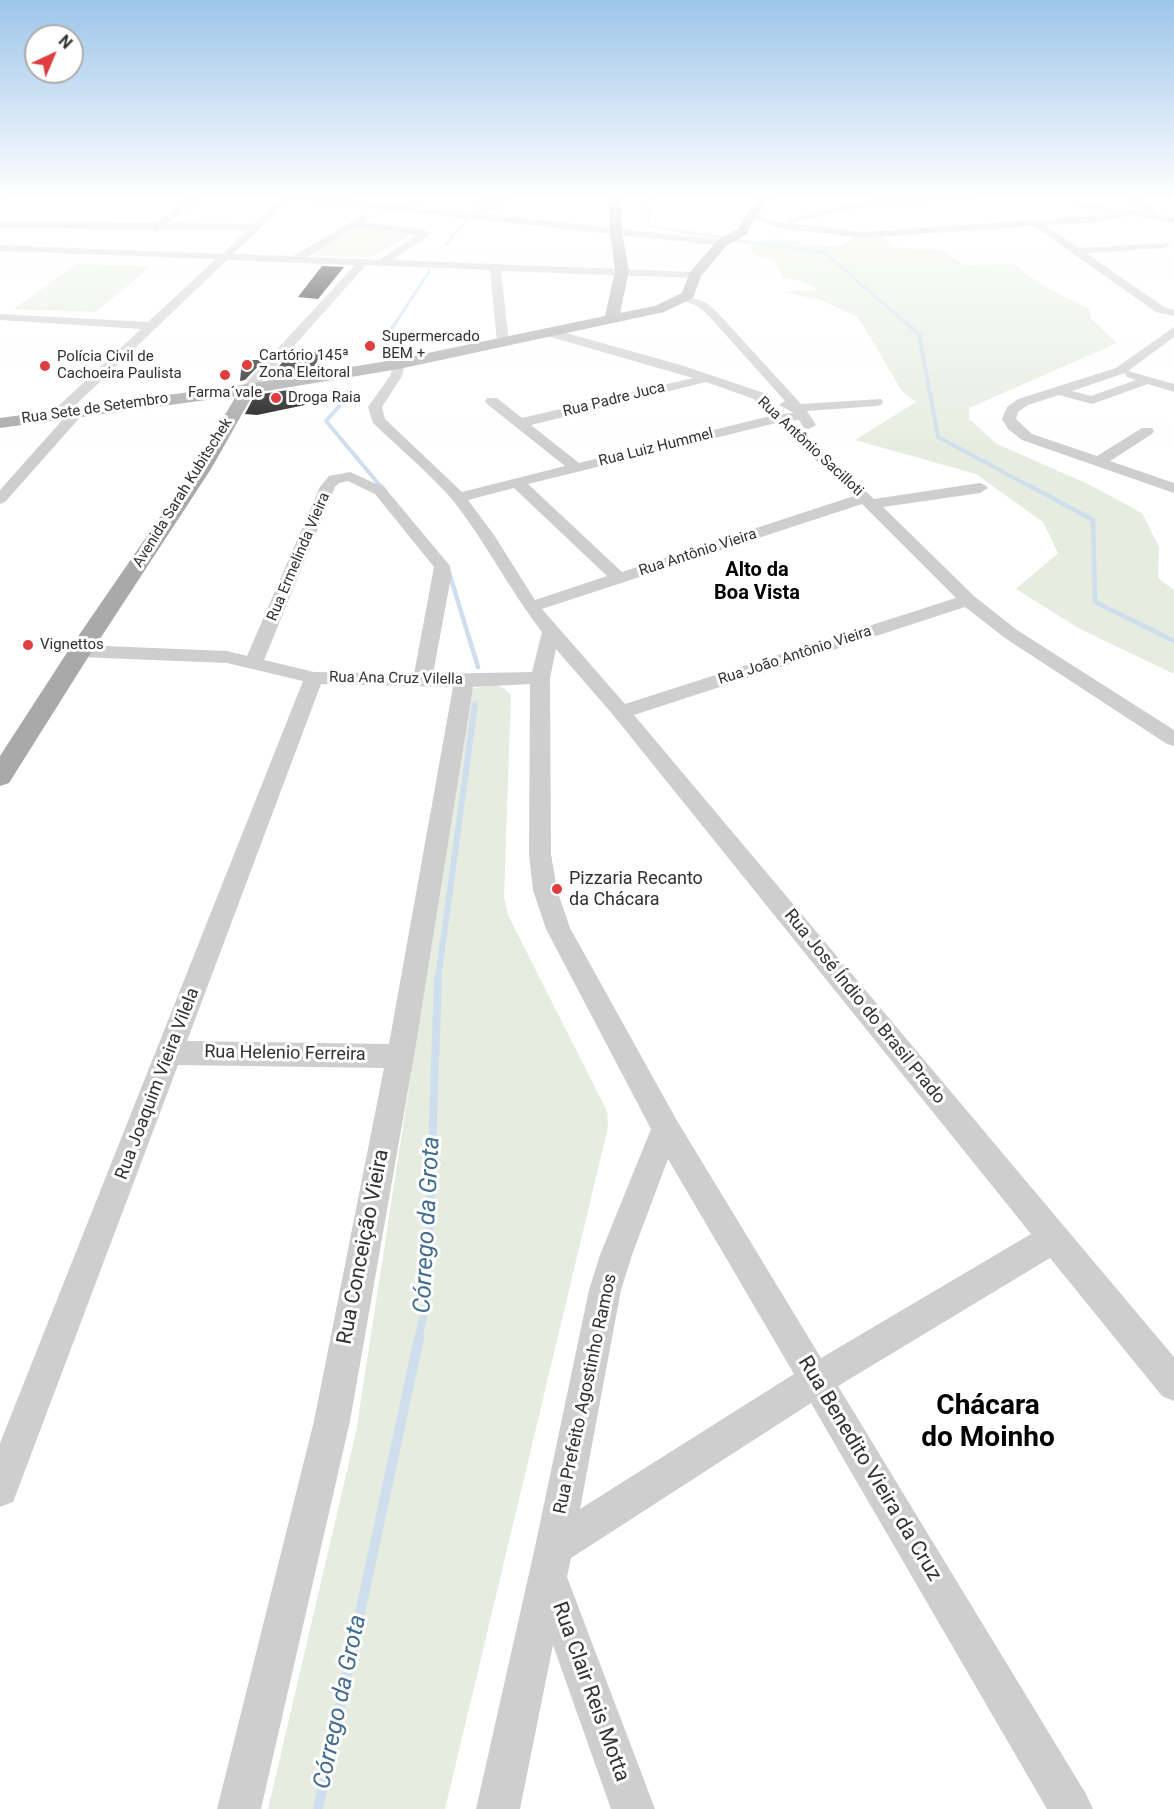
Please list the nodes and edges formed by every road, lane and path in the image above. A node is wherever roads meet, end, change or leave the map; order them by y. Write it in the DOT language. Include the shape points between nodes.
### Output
graph roads {
  1 [pos="197,281"];
  2 [pos="345,281"];
  3 [pos="497,281"];
  4 [pos="620,281"];
  5 [pos="692,281"];
  6 [pos="1119,281"];
  7 [pos="684,299"];
  8 [pos="1173,314"];
  9 [pos="0,317"];
  10 [pos="612,319"];
  11 [pos="150,326"];
  12 [pos="1174,331"];
  13 [pos="548,332"];
  14 [pos="504,342"];
  15 [pos="399,364"];
  16 [pos="1120,371"];
  17 [pos="707,378"];
  18 [pos="1147,380"];
  19 [pos="1174,388"];
  20 [pos="248,389"];
  21 [pos="1059,391"];
  22 [pos="759,396"];
  23 [pos="492,401"];
  24 [pos="876,402"];
  25 [pos="78,411"];
  26 [pos="800,412"];
  27 [pos="57,414"];
  28 [pos="779,418"];
  29 [pos="0,423"];
  30 [pos="520,423"];
  31 [pos="1147,431"];
  32 [pos="1098,462"];
  33 [pos="196,468"];
  34 [pos="577,468"];
  35 [pos="435,475"];
  36 [pos="514,483"];
  37 [pos="980,488"];
  38 [pos="1174,488"];
  39 [pos="863,497"];
  40 [pos="459,498"];
  41 [pos="0,499"];
  42 [pos="620,579"];
  43 [pos="968,600"];
  44 [pos="531,607"];
  45 [pos="550,632"];
  46 [pos="80,651"];
  47 [pos="254,662"];
  48 [pos="314,678"];
  49 [pos="423,678"];
  50 [pos="540,678"];
  51 [pos="464,681"];
  52 [pos="621,712"];
  53 [pos="0,739"];
  54 [pos="1174,739"];
  55 [pos="0,777"];
  56 [pos="170,1053"];
  57 [pos="400,1056"];
  58 [pos="666,1128"];
  59 [pos="1054,1238"];
  60 [pos="816,1380"];
  61 [pos="1174,1384"];
  62 [pos="0,1489"];
  63 [pos="551,1561"];
  64 [pos="239,1809"];
  65 [pos="498,1809"];
  66 [pos="633,1809"];
  67 [pos="1071,1809"];
  1 -- 11 [label="street"];
  2 -- 20 [label="street"];
  3 -- 14 [label="street"];
  4 -- 10 [label="main road"];
  5 -- 7 [label="main road"];
  6 -- 8 [label="street" via="1160,310"];
  7 -- 10 [label="main road, Rua Sete de Setembro"];
  7 -- 26 [label="street" via="701,304 713,314"];
  9 -- 11 [label="street"];
  10 -- 13 [label="main road, Rua Sete de Setembro"];
  11 -- 27 [label="street"];
  12 -- 16 [label="street"];
  13 -- 14 [label="main road, Rua Sete de Setembro"];
  13 -- 17 [label="street, Rua Antônio Sacilloti"];
  14 -- 15 [label="main road, Rua Sete de Setembro"];
  15 -- 20 [label="main road, Rua Sete de Setembro"];
  15 -- 35 [label="street" via="396,376 378,400 375,413"];
  16 -- 18 [label="street"];
  16 -- 21 [label="street"];
  17 -- 22 [label="street, Rua Antônio Sacilloti"];
  17 -- 30 [label="street, Rua Padre Juca"];
  18 -- 19 [label="street"];
  18 -- 21 [label="street" via="1092,399"];
  20 -- 25 [label="main road, Rua Sete de Setembro"];
  20 -- 33 [label="main road, Avenida Sarah Kubitschek"];
  21 -- 32 [label="street" via="1023,402 1012,410 1009,419 1027,437"];
  22 -- 26 [label="street"];
  22 -- 28 [label="street, Rua Antônio Sacilloti"];
  23 -- 30 [label="street"];
  24 -- 26 [label="street, Rua Luiz Hummel"];
  25 -- 27 [label="main road, Rua Sete de Setembro"];
  25 -- 41 [label="street"];
  26 -- 28 [label="street, Rua Luiz Hummel"];
  26 -- 39 [label="street"];
  27 -- 29 [label="main road, Rua Sete de Setembro"];
  28 -- 34 [label="street, Rua Luiz Hummel"];
  28 -- 39 [label="street, Rua Antônio Sacilloti"];
  30 -- 34 [label="street"];
  31 -- 32 [label="street"];
  32 -- 38 [label="street"];
  33 -- 46 [label="main road, Avenida Sarah Kubitschek"];
  33 -- 53 [label="main road, Avenida Sarah Kubitschek"];
  34 -- 36 [label="street, Rua Luiz Hummel"];
  35 -- 36 [label="street, Rua Luiz Hummel"];
  35 -- 40 [label="street"];
  36 -- 40 [label="street, Rua Luiz Hummel"];
  36 -- 42 [label="street"];
  37 -- 39 [label="street, Rua Antônio Vieira"];
  39 -- 42 [label="street, Rua Antônio Vieira"];
  39 -- 43 [label="street, Rua Antônio Sacilloti"];
  40 -- 44 [label="street"];
  42 -- 44 [label="street, Rua Antônio Vieira"];
  43 -- 52 [label="street, Rua João Antônio Vieira"];
  43 -- 54 [label="street, Rua Antônio Sacilloti" via="1011,634"];
  44 -- 45 [label="street"];
  45 -- 50 [label="street"];
  45 -- 52 [label="street, Rua José Índio do Brasil Prado"];
  46 -- 47 [label="street, Rua Ana Cruz Vilella" via="228,657"];
  46 -- 55 [label="main road, Avenida Sarah Kubitschek"];
  47 -- 48 [label="street, Rua Ana Cruz Vilella"];
  47 -- 49 [label="street, Rua Ermelinda Vieira" via="328,487 342,476 361,480 380,491 442,566"];
  48 -- 49 [label="street, Rua Ana Cruz Vilella"];
  48 -- 56 [label="street, Rua Joaquim Vieira Vilela"];
  49 -- 51 [label="street, Rua Ana Cruz Vilella"];
  50 -- 51 [label="street, Rua Ana Cruz Vilella"];
  50 -- 58 [label="street" via="540,854 545,890 558,929"];
  51 -- 57 [label="street, Rua Conceição Vieira"];
  52 -- 59 [label="street, Rua José Índio do Brasil Prado"];
  56 -- 57 [label="street, Rua Helenio Ferreira"];
  56 -- 62 [label="street, Rua Joaquim Vieira Vilela"];
  57 -- 64 [label="street, Rua Conceição Vieira" via="332,1421"];
  58 -- 60 [label="street, Rua Benedito Vieira da Cruz"];
  58 -- 63 [label="street, Rua Prefeito Agostinho Ramos" via="605,1290"];
  59 -- 60 [label="street"];
  59 -- 61 [label="street, Rua José Índio do Brasil Prado"];
  60 -- 63 [label="street"];
  60 -- 67 [label="street, Rua Benedito Vieira da Cruz"];
  63 -- 65 [label="street, Rua Prefeito Agostinho Ramos"];
  63 -- 66 [label="street, Rua Clair Reis Motta"];
}
